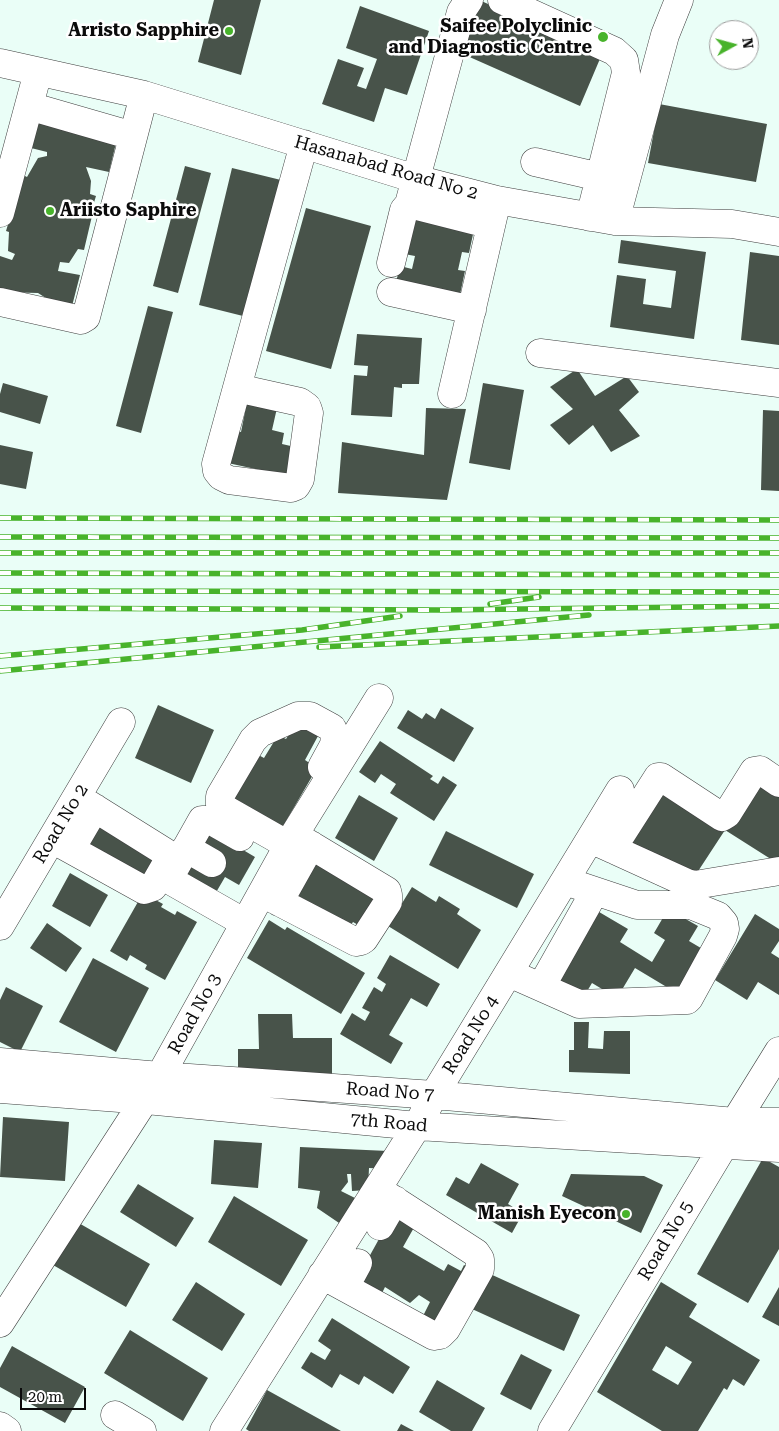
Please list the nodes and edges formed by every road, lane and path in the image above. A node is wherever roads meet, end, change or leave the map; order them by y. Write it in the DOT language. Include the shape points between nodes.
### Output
graph roads {
  1 [pos="469,0"];
  2 [pos="502,0"];
  3 [pos="679,0"];
  4 [pos="0,63"];
  5 [pos="38,72"];
  6 [pos="144,95"];
  7 [pos="29,106"];
  8 [pos="134,136"];
  9 [pos="304,144"];
  10 [pos="535,162"];
  11 [pos="600,177"];
  12 [pos="412,191"];
  13 [pos="0,213"];
  14 [pos="602,219"];
  15 [pos="485,223"];
  16 [pos="779,232"];
  17 [pos="391,263"];
  18 [pos="391,292"];
  19 [pos="0,302"];
  20 [pos="466,309"];
  21 [pos="540,353"];
  22 [pos="779,383"];
  23 [pos="237,388"];
  24 [pos="452,394"];
  25 [pos="379,698"];
  26 [pos="121,722"];
  27 [pos="335,756"];
  28 [pos="779,783"];
  29 [pos="620,790"];
  30 [pos="86,803"];
  31 [pos="62,844"];
  32 [pos="602,844"];
  33 [pos="291,845"];
  34 [pos="186,848"];
  35 [pos="212,864"];
  36 [pos="779,870"];
  37 [pos="565,881"];
  38 [pos="595,891"];
  39 [pos="271,897"];
  40 [pos="245,924"];
  41 [pos="0,926"];
  42 [pos="509,973"];
  43 [pos="541,987"];
  44 [pos="779,1051"];
  45 [pos="0,1062"];
  46 [pos="160,1076"];
  47 [pos="0,1089"];
  48 [pos="434,1095"];
  49 [pos="146,1100"];
  50 [pos="779,1122"];
  51 [pos="417,1126"];
  52 [pos="730,1134"];
  53 [pos="779,1148"];
  54 [pos="386,1194"];
  55 [pos="380,1226"];
  56 [pos="358,1263"];
  57 [pos="334,1281"];
  58 [pos="0,1323"];
  59 [pos="115,1415"];
  60 [pos="0,1426"];
  61 [pos="7,1431"];
  62 [pos="142,1431"];
  63 [pos="224,1431"];
  64 [pos="552,1431"];
  1 -- 12 [label="street" via="461,12"];
  2 -- 11 [label="street" via="614,51 624,60 626,74"];
  3 -- 14 [label="street"];
  4 -- 5 [label="street, Hasanabad Road No 2"];
  5 -- 6 [label="street, Hasanabad Road No 2"];
  5 -- 7 [label="street"];
  6 -- 8 [label="street"];
  6 -- 9 [label="street, Hasanabad Road No 2"];
  7 -- 8 [label="street"];
  7 -- 13 [label="street"];
  8 -- 19 [label="street" via="86,317 81,320"];
  9 -- 12 [label="street, Hasanabad Road No 2"];
  9 -- 23 [label="street"];
  10 -- 11 [label="street"];
  11 -- 14 [label="street"];
  12 -- 15 [label="street, Hasanabad Road No 2"];
  12 -- 17 [label="street"];
  14 -- 15 [label="street, Hasanabad Road No 2"];
  14 -- 16 [label="street, Hasanabad Road No 2" via="732,224"];
  15 -- 20 [label="street"];
  18 -- 20 [label="street"];
  20 -- 24 [label="street"];
  21 -- 22 [label="street"];
  25 -- 27 [label="street, Road No 3"];
  26 -- 30 [label="street, Road No 2"];
  27 -- 33 [label="street, Road No 3"];
  27 -- 33 [label="street" via="332,728 310,716 298,716 260,733 253,740 220,796 223,808"];
  28 -- 32 [label="street" via="760,770 754,771 722,817 658,777"];
  29 -- 32 [label="street, Road No 4"];
  30 -- 31 [label="street, Road No 2"];
  30 -- 31 [label="street" via="166,852 168,862 153,887 144,890"];
  31 -- 41 [label="street, Road No 2"];
  32 -- 36 [label="street" via="688,883"];
  32 -- 37 [label="street, Road No 4"];
  33 -- 34 [label="street" via="202,820"];
  33 -- 39 [label="street, Road No 3"];
  33 -- 39 [label="street" via="386,891 388,902 364,939 356,942"];
  34 -- 35 [label="street"];
  34 -- 40 [label="street" via="170,875 173,882"];
  37 -- 38 [label="street"];
  37 -- 42 [label="street, Road No 4"];
  38 -- 43 [label="street"];
  38 -- 43 [label="street" via="637,905 691,905 718,916 724,923 723,936 686,1000 580,1004"];
  39 -- 40 [label="street, Road No 3"];
  40 -- 46 [label="street, Road No 3"];
  42 -- 43 [label="street"];
  42 -- 48 [label="street, Road No 4"];
  44 -- 52 [label="street, Road No 5"];
  45 -- 46 [label="street, Road No 7"];
  46 -- 48 [label="street, Road No 7"];
  46 -- 49 [label="street, Road No 3"];
  47 -- 49 [label="street, 7th Road"];
  48 -- 51 [label="street, Road No 4"];
  48 -- 52 [label="street, Road No 7"];
  49 -- 51 [label="street, 7th Road"];
  49 -- 58 [label="street, Road No 3"];
  50 -- 52 [label="street, Road No 7"];
  51 -- 52 [label="street, 7th Road"];
  51 -- 54 [label="street, Road No 4"];
  52 -- 53 [label="street, 7th Road"];
  52 -- 64 [label="street, Road No 5"];
  54 -- 55 [label="street"];
  54 -- 57 [label="street, Road No 4"];
  54 -- 57 [label="street" via="476,1253 480,1259 480,1269 446,1330 434,1336"];
  56 -- 57 [label="street"];
  57 -- 63 [label="street, Road No 4"];
  59 -- 62 [label="street"];
  60 -- 61 [label="street"];
}
